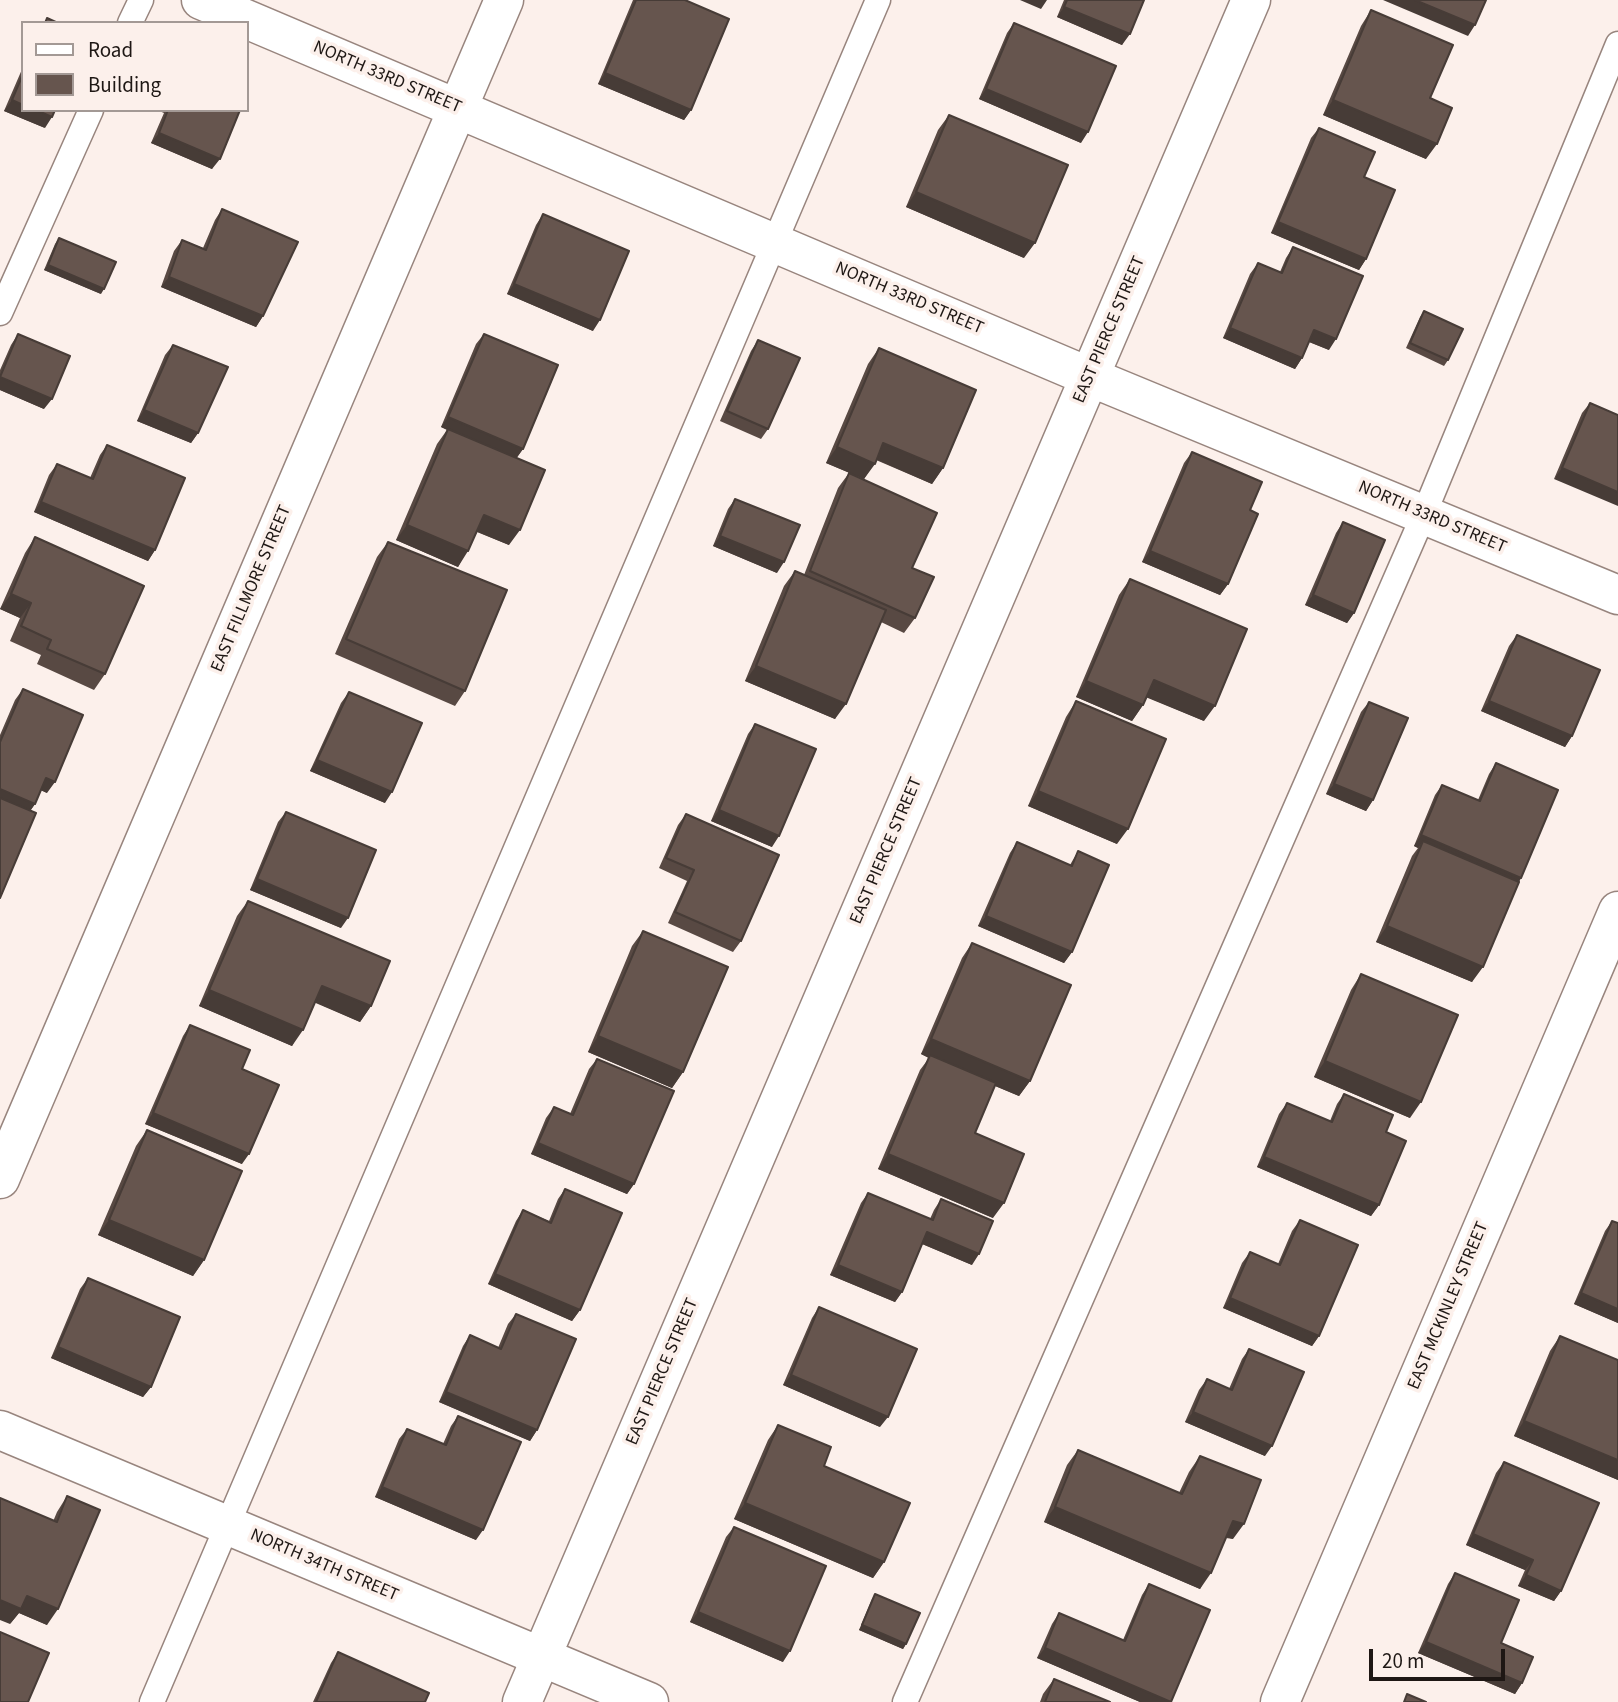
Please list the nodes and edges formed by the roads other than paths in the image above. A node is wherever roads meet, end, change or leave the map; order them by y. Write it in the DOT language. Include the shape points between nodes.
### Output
graph roads {
  1 [pos="141,0"];
  2 [pos="201,0"];
  3 [pos="504,0"];
  4 [pos="878,0"];
  5 [pos="1251,0"];
  6 [pos="131,21"];
  7 [pos="1618,44"];
  8 [pos="458,108"];
  9 [pos="90,112"];
  10 [pos="776,242"];
  11 [pos="0,313"];
  12 [pos="1090,377"];
  13 [pos="1424,514"];
  14 [pos="1618,595"];
  15 [pos="1618,911"];
  16 [pos="0,1179"];
  17 [pos="0,1430"];
  18 [pos="226,1525"];
  19 [pos="541,1657"];
  20 [pos="152,1702"];
  21 [pos="522,1702"];
  22 [pos="649,1702"];
  23 [pos="905,1702"];
  24 [pos="1280,1702"];
  1 -- 6 [label="lane"];
  2 -- 8 [label="street, NORTH 33RD STREET"];
  3 -- 8 [label="street, EAST FILLMORE STREET"];
  4 -- 10 [label="lane"];
  5 -- 12 [label="street, EAST PIERCE STREET"];
  7 -- 13 [label="lane"];
  8 -- 10 [label="street, NORTH 33RD STREET"];
  8 -- 16 [label="street, EAST FILLMORE STREET"];
  9 -- 11 [label="lane"];
  10 -- 12 [label="street, NORTH 33RD STREET"];
  10 -- 18 [label="lane"];
  12 -- 13 [label="street, NORTH 33RD STREET"];
  12 -- 19 [label="street, EAST PIERCE STREET"];
  13 -- 14 [label="street, NORTH 33RD STREET"];
  13 -- 23 [label="lane"];
  15 -- 24 [label="street, EAST MCKINLEY STREET"];
  17 -- 18 [label="street, NORTH 34TH STREET"];
  18 -- 19 [label="street, NORTH 34TH STREET"];
  18 -- 20 [label="lane"];
  19 -- 21 [label="street, EAST PIERCE STREET"];
  19 -- 22 [label="street, NORTH 34TH STREET"];
}
